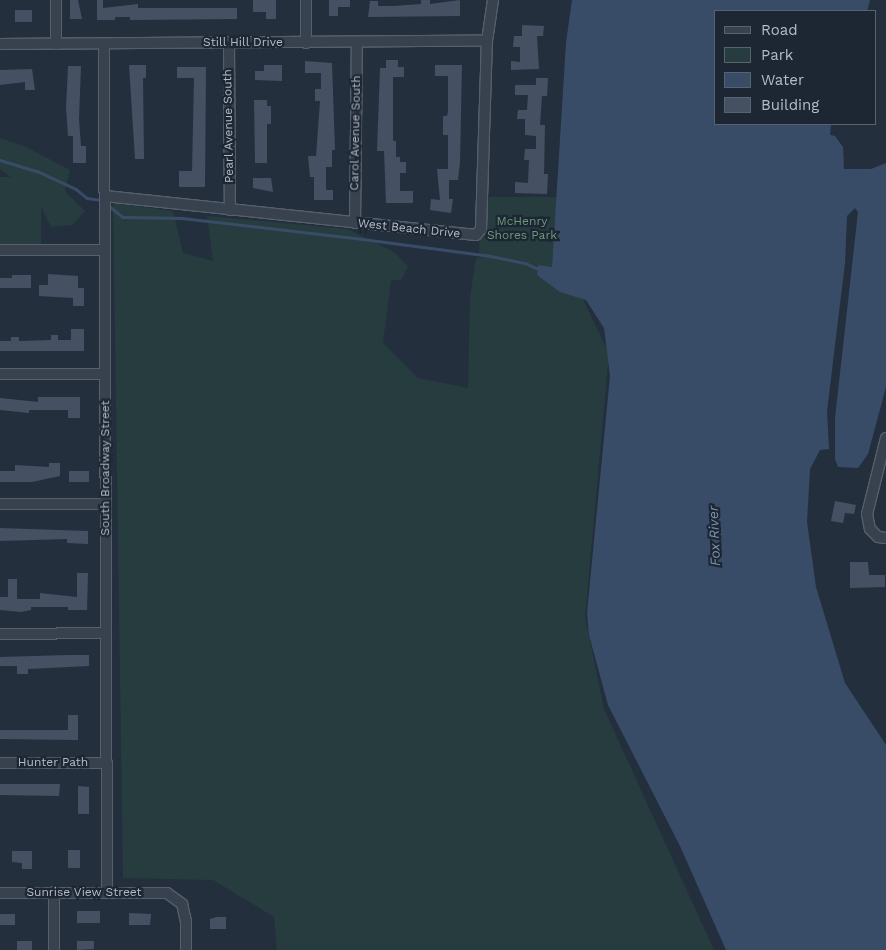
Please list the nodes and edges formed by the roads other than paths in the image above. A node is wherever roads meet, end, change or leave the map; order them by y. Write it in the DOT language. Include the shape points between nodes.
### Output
graph roads {
  1 [pos="56,0"];
  2 [pos="306,0"];
  3 [pos="493,0"];
  4 [pos="487,41"];
  5 [pos="229,42"];
  6 [pos="357,42"];
  7 [pos="306,43"];
  8 [pos="0,44"];
  9 [pos="56,44"];
  10 [pos="104,45"];
  11 [pos="105,196"];
  12 [pos="230,210"];
  13 [pos="355,224"];
  14 [pos="0,250"];
  15 [pos="105,250"];
  16 [pos="0,374"];
  17 [pos="105,374"];
  18 [pos="886,438"];
  19 [pos="0,504"];
  20 [pos="106,504"];
  21 [pos="886,538"];
  22 [pos="106,633"];
  23 [pos="0,634"];
  24 [pos="0,763"];
  25 [pos="107,763"];
  26 [pos="108,891"];
  27 [pos="54,892"];
  28 [pos="0,893"];
  29 [pos="54,950"];
  30 [pos="186,950"];
  1 -- 9 [label="street"];
  2 -- 7 [label="street"];
  3 -- 4 [label="street, West Beach Drive"];
  4 -- 6 [label="street, Still Hill Drive"];
  4 -- 13 [label="street, West Beach Drive" via="478,233 473,236"];
  5 -- 7 [label="street, Still Hill Drive"];
  5 -- 10 [label="street, Still Hill Drive"];
  5 -- 12 [label="street, Pearl Avenue South"];
  6 -- 7 [label="street, Still Hill Drive"];
  6 -- 13 [label="street, Carol Avenue South"];
  8 -- 9 [label="street, Still Hill Drive"];
  9 -- 10 [label="street, Still Hill Drive"];
  10 -- 11 [label="street, South Broadway Street"];
  11 -- 12 [label="street, West Beach Drive"];
  11 -- 15 [label="street, South Broadway Street"];
  12 -- 13 [label="street, West Beach Drive"];
  14 -- 15 [label="street"];
  15 -- 17 [label="street, South Broadway Street"];
  16 -- 17 [label="street"];
  17 -- 20 [label="street, South Broadway Street"];
  18 -- 21 [label="street" via="867,514 870,529 878,537"];
  19 -- 20 [label="street"];
  20 -- 22 [label="street, South Broadway Street"];
  22 -- 23 [label="street"];
  22 -- 25 [label="street, South Broadway Street"];
  24 -- 25 [label="street, Hunter Path"];
  25 -- 26 [label="street, South Broadway Street"];
  26 -- 27 [label="street, Sunrise View Street"];
  26 -- 30 [label="street, Sunrise View Street" via="167,894 182,904 186,921"];
  27 -- 28 [label="street, Sunrise View Street"];
  27 -- 29 [label="street"];
}
